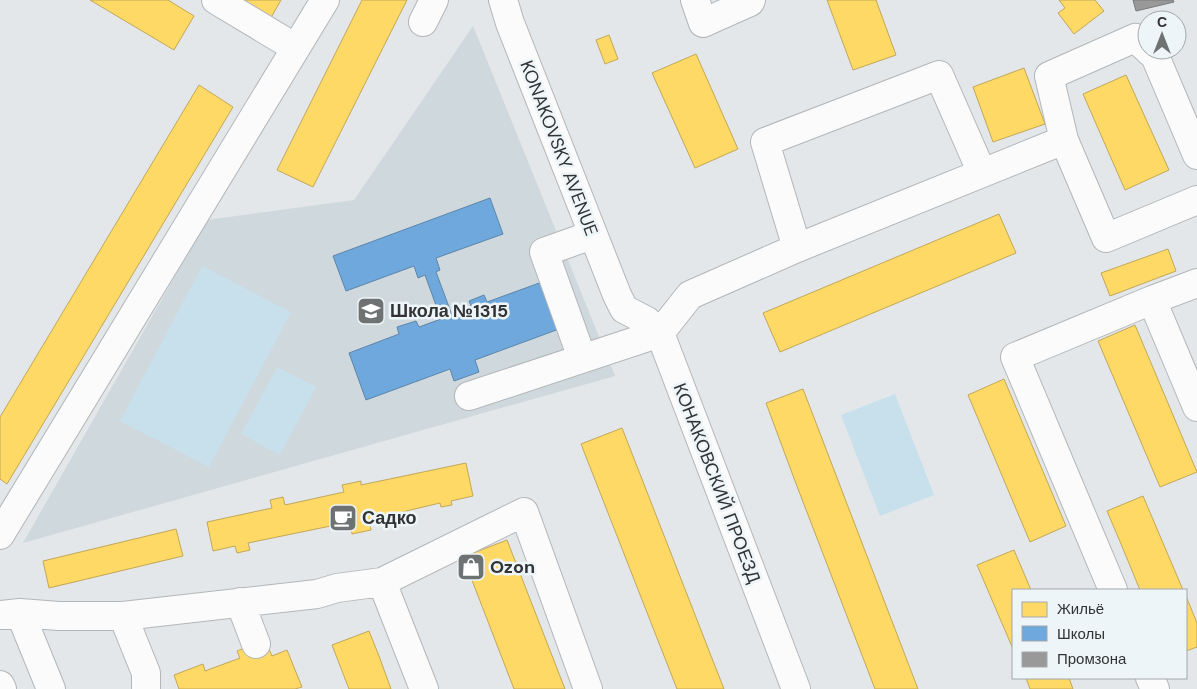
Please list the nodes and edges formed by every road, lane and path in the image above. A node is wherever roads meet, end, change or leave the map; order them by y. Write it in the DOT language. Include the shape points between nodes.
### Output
graph roads {
  1 [pos="216,0"];
  2 [pos="325,0"];
  3 [pos="503,0"];
  4 [pos="695,0"];
  5 [pos="751,0"];
  6 [pos="1137,40"];
  7 [pos="296,48"];
  8 [pos="1157,60"];
  9 [pos="1064,140"];
  10 [pos="1197,155"];
  11 [pos="982,173"];
  12 [pos="1197,200"];
  13 [pos="592,235"];
  14 [pos="797,248"];
  15 [pos="1197,283"];
  16 [pos="1152,300"];
  17 [pos="660,333"];
  18 [pos="582,358"];
  19 [pos="469,396"];
  20 [pos="1197,407"];
  21 [pos="0,535"];
  22 [pos="382,582"];
  23 [pos="1114,589"];
  24 [pos="240,602"];
  25 [pos="10,614"];
  26 [pos="123,616"];
  27 [pos="256,644"];
  28 [pos="0,685"];
  29 [pos="2,689"];
  30 [pos="50,689"];
  31 [pos="146,689"];
  32 [pos="424,689"];
  33 [pos="588,689"];
  34 [pos="796,689"];
  1 -- 7 [label="street"];
  2 -- 7 [label="street"];
  3 -- 13 [label="street, KONAKOVSKY AVENUE"];
  4 -- 5 [label="street" via="703,23"];
  6 -- 9 [label="street" via="1049,76"];
  7 -- 21 [label="street"];
  8 -- 10 [label="street"];
  9 -- 11 [label="street"];
  9 -- 12 [label="street" via="1106,238"];
  11 -- 14 [label="street"];
  11 -- 14 [label="street" via="938,75 765,142"];
  13 -- 17 [label="street, KONAKOVSKY AVENUE" via="624,309 647,321"];
  13 -- 18 [label="street" via="544,252"];
  14 -- 17 [label="street" via="690,295"];
  15 -- 16 [label="street"];
  16 -- 20 [label="street"];
  16 -- 23 [label="street" via="1015,357"];
  17 -- 18 [label="street"];
  17 -- 34 [label="street, КОНАКОВСКИЙ ПРОЕЗД"];
  18 -- 19 [label="street"];
  22 -- 24 [label="street" via="317,594"];
  22 -- 32 [label="street"];
  22 -- 33 [label="street" via="524,512"];
  24 -- 26 [label="street"];
  24 -- 27 [label="street"];
  25 -- 26 [label="street"];
  25 -- 30 [label="street"];
  26 -- 31 [label="street" via="146,673"];
  28 -- 29 [label="street"];
}
